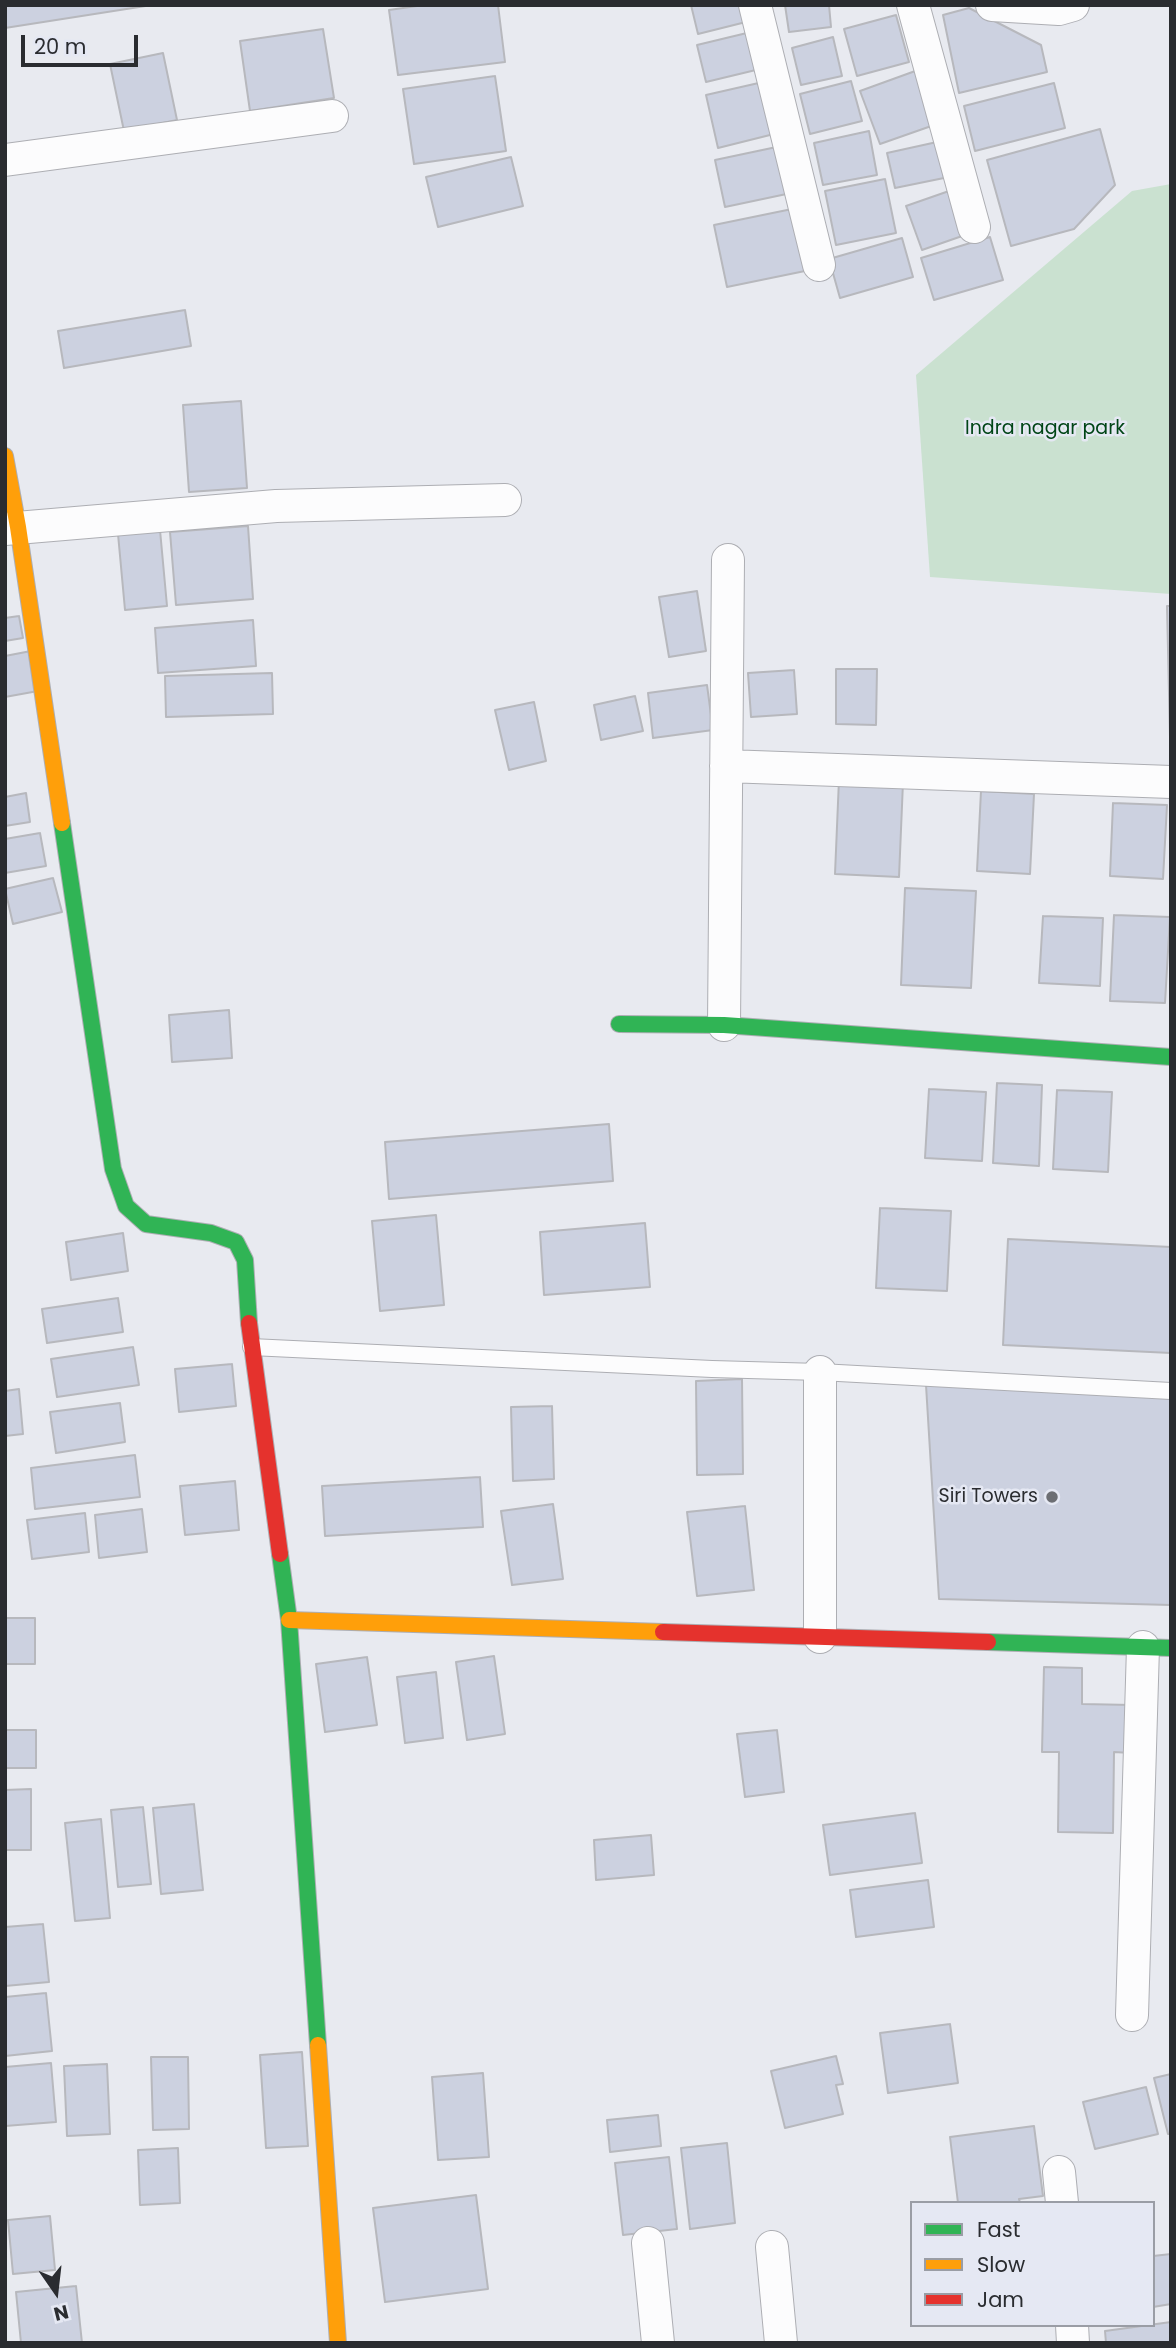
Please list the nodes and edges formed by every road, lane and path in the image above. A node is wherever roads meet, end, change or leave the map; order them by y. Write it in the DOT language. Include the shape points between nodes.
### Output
graph roads {
  1 [pos="755,5"];
  2 [pos="912,5"];
  3 [pos="992,5"];
  4 [pos="1073,5"];
  5 [pos="332,116"];
  6 [pos="5,160"];
  7 [pos="974,227"];
  8 [pos="820,265"];
  9 [pos="5,456"];
  10 [pos="505,500"];
  11 [pos="12,528"];
  12 [pos="728,560"];
  13 [pos="726,765"];
  14 [pos="1171,782"];
  15 [pos="618,1024"];
  16 [pos="724,1025"];
  17 [pos="1171,1057"];
  18 [pos="251,1347"];
  19 [pos="820,1372"];
  20 [pos="1171,1391"];
  21 [pos="289,1620"];
  22 [pos="820,1637"];
  23 [pos="1157,1647"];
  24 [pos="1132,2015"];
  25 [pos="1059,2172"];
  26 [pos="1062,2201"];
  27 [pos="648,2243"];
  28 [pos="772,2246"];
  29 [pos="338,2343"];
  30 [pos="658,2343"];
  31 [pos="781,2343"];
  1 -- 8 [label="street"];
  2 -- 7 [label="street"];
  3 -- 4 [label="street" via="1059,9"];
  5 -- 6 [label="street"];
  9 -- 11 [label="street"];
  10 -- 11 [label="street" via="276,506"];
  11 -- 18 [label="street" via="113,1169 126,1206 146,1224 211,1233 236,1242 245,1260"];
  12 -- 13 [label="street"];
  13 -- 14 [label="street"];
  13 -- 16 [label="street"];
  15 -- 16 [label="street"];
  16 -- 17 [label="street"];
  18 -- 19 [label="lane"];
  18 -- 21 [label="street"];
  19 -- 20 [label="lane"];
  19 -- 22 [label="street"];
  21 -- 22 [label="street"];
  21 -- 29 [label="street"];
  22 -- 23 [label="street"];
  23 -- 24 [label="street"];
  25 -- 26 [label="street"];
  27 -- 30 [label="street"];
  28 -- 31 [label="street"];
}
